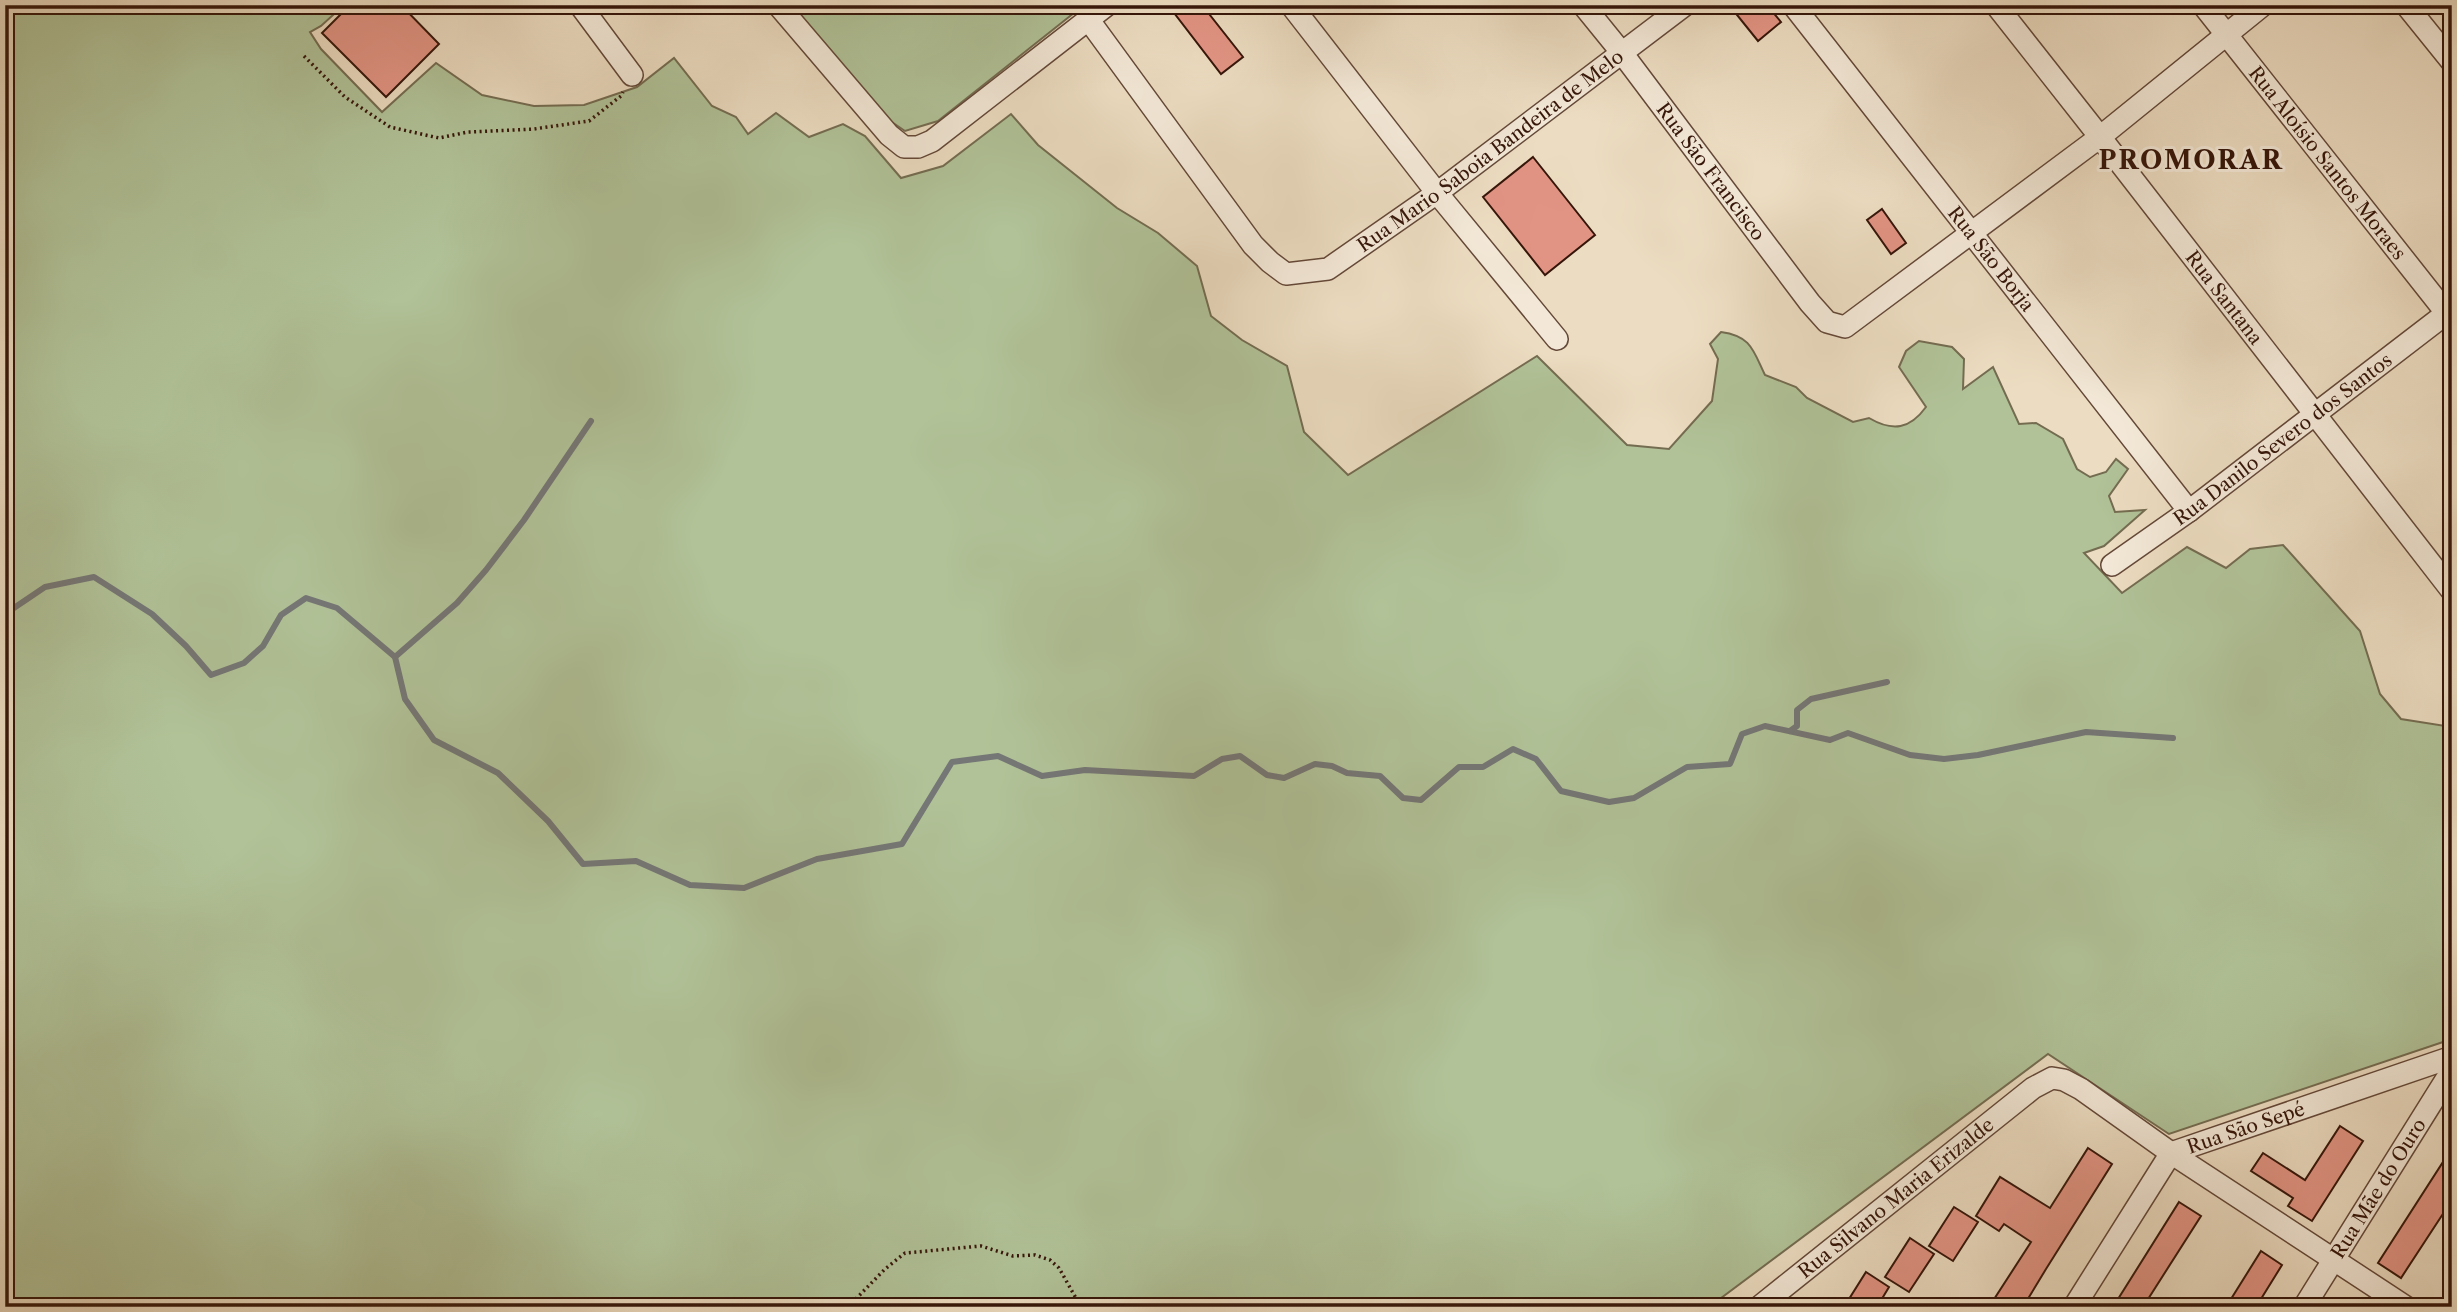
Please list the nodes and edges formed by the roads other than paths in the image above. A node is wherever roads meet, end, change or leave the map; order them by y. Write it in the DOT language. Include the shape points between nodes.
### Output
graph roads {
  1 [pos="580,5"];
  2 [pos="778,5"];
  3 [pos="1107,5"];
  4 [pos="1291,5"];
  5 [pos="1584,5"];
  6 [pos="1685,5"];
  7 [pos="1793,5"];
  8 [pos="1996,5"];
  9 [pos="2203,5"];
  10 [pos="2263,5"];
  11 [pos="2406,5"];
  12 [pos="1088,19"];
  13 [pos="2226,35"];
  14 [pos="1622,53"];
  15 [pos="2452,62"];
  16 [pos="632,75"];
  17 [pos="2100,136"];
  18 [pos="1437,192"];
  19 [pos="1972,232"];
  20 [pos="2450,314"];
  21 [pos="1557,339"];
  22 [pos="2315,415"];
  23 [pos="2189,512"];
  24 [pos="2112,565"];
  25 [pos="2452,592"];
  26 [pos="2452,1057"];
  27 [pos="2452,1070"];
  28 [pos="2171,1153"];
  29 [pos="2333,1260"];
  30 [pos="1759,1307"];
  31 [pos="2074,1307"];
  32 [pos="2304,1307"];
  33 [pos="2406,1307"];
  1 -- 16 [label="street"];
  2 -- 12 [label="street" via="904,147 932,141"];
  3 -- 12 [label="street"];
  4 -- 18 [label="street"];
  5 -- 14 [label="street, Rua São Francisco"];
  6 -- 14 [label="street, Rua Mario Saboia Bandeira de Melo"];
  7 -- 19 [label="street, Rua São Borja"];
  8 -- 17 [label="street, Rua Santana"];
  9 -- 13 [label="street, Rua Aloísio Santos Moraes"];
  10 -- 13 [label="street"];
  11 -- 15 [label="street"];
  12 -- 18 [label="street, Rua Mario Saboia Bandeira de Melo" via="1253,245 1286,274 1328,269"];
  13 -- 17 [label="street"];
  13 -- 20 [label="street, Rua Aloísio Santos Moraes"];
  14 -- 18 [label="street, Rua Mario Saboia Bandeira de Melo"];
  14 -- 19 [label="street, Rua São Francisco" via="1828,322 1845,327"];
  17 -- 19 [label="street"];
  17 -- 22 [label="street, Rua Santana"];
  18 -- 21 [label="street"];
  19 -- 23 [label="street, Rua São Borja"];
  20 -- 22 [label="street, Rua Danilo Severo dos Santos"];
  22 -- 23 [label="street, Rua Danilo Severo dos Santos"];
  22 -- 25 [label="street, Rua Santana"];
  23 -- 24 [label="street, Rua Danilo Severo dos Santos"];
  26 -- 28 [label="street, Rua São Sepé"];
  27 -- 29 [label="street, Rua Mãe do Ouro"];
  28 -- 29 [label="street"];
  28 -- 30 [label="street, Rua Silvano Maria Erizalde" via="2081,1089 2052,1078 2033,1087"];
  28 -- 31 [label="street, Rua São Sepé"];
  29 -- 32 [label="street, Rua Mãe do Ouro"];
  29 -- 33 [label="street"];
}
